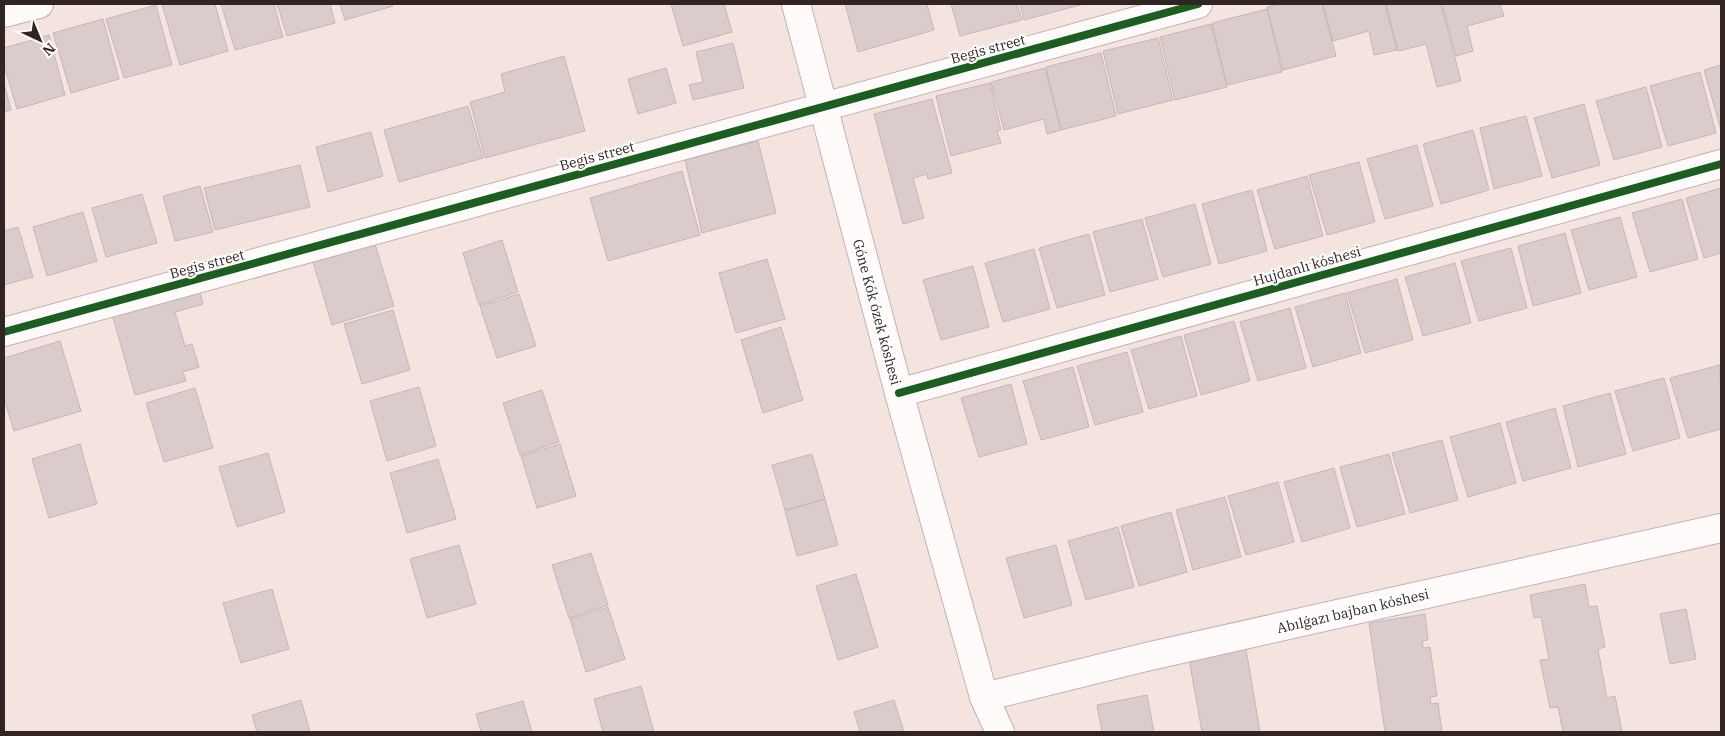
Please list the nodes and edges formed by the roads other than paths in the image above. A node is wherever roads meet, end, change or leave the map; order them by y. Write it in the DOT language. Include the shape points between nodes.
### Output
graph roads {
  1 [pos="39,4"];
  2 [pos="796,4"];
  3 [pos="1198,4"];
  4 [pos="4,13"];
  5 [pos="824,107"];
  6 [pos="1721,164"];
  7 [pos="4,332"];
  8 [pos="898,392"];
  9 [pos="1721,528"];
  10 [pos="984,697"];
  11 [pos="1000,732"];
  1 -- 4 [label="street"];
  2 -- 5 [label="street, Góne Kók ózek kóshesi"];
  3 -- 5 [label="street, Begis street"];
  5 -- 7 [label="street, Begis street"];
  5 -- 8 [label="street, Góne Kók ózek kóshesi"];
  6 -- 8 [label="street, Hujdanlı kóshesi"];
  8 -- 10 [label="street, Góne Kók ózek kóshesi"];
  9 -- 10 [label="street, Abılǵazı bajban kóshesi" via="1146,657"];
  10 -- 11 [label="street, Góne Kók ózek kóshesi"];
}
